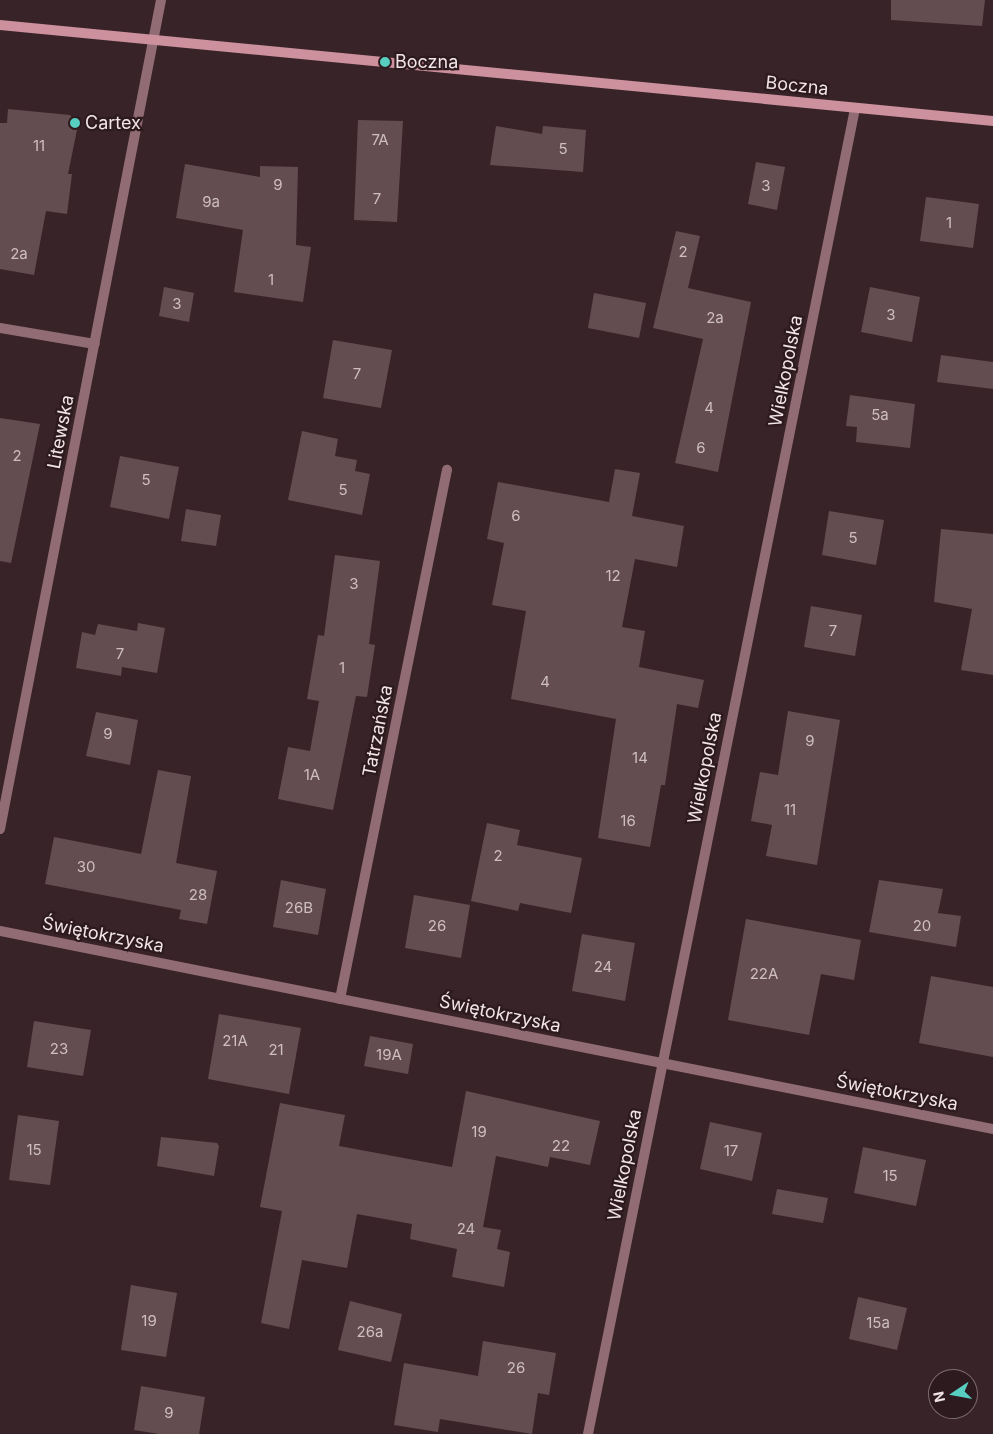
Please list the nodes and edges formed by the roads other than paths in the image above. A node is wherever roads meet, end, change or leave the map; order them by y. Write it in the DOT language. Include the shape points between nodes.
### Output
graph roads {
  1 [pos="161,0"];
  2 [pos="0,25"];
  3 [pos="154,42"];
  4 [pos="855,108"];
  5 [pos="993,121"];
  6 [pos="0,328"];
  7 [pos="95,344"];
  8 [pos="447,470"];
  9 [pos="0,829"];
  10 [pos="0,931"];
  11 [pos="340,998"];
  12 [pos="662,1064"];
  13 [pos="993,1129"];
  14 [pos="588,1434"];
  1 -- 3 [label="street, Litewska"];
  2 -- 3 [label="street, Boczna"];
  3 -- 4 [label="street, Boczna"];
  3 -- 7 [label="street, Litewska"];
  4 -- 5 [label="street, Boczna"];
  4 -- 12 [label="street, Wielkopolska"];
  6 -- 7 [label="street"];
  7 -- 9 [label="street, Litewska"];
  8 -- 11 [label="street, Tatrzańska"];
  10 -- 11 [label="street, Świętokrzyska"];
  11 -- 12 [label="street, Świętokrzyska"];
  12 -- 13 [label="street, Świętokrzyska"];
  12 -- 14 [label="street, Wielkopolska"];
}
